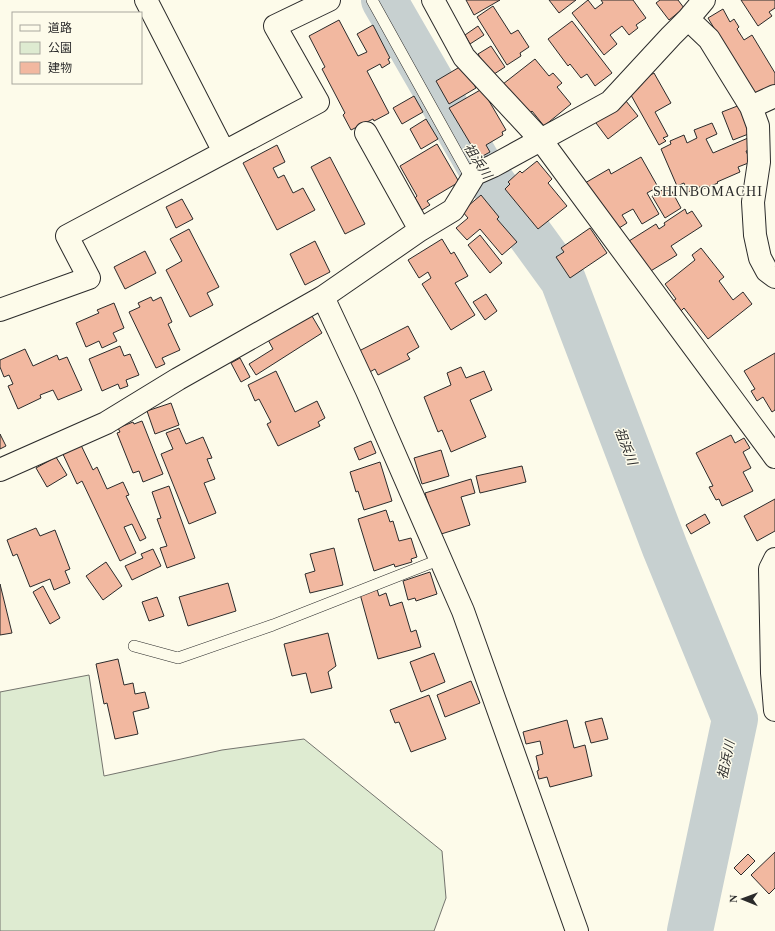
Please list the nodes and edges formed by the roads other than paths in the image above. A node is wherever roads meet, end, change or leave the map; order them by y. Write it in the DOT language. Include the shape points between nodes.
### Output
graph roads {
  1 [pos="146,0"];
  2 [pos="329,0"];
  3 [pos="372,0"];
  4 [pos="433,0"];
  5 [pos="697,6"];
  6 [pos="775,96"];
  7 [pos="751,107"];
  8 [pos="366,133"];
  9 [pos="541,140"];
  10 [pos="224,152"];
  11 [pos="480,173"];
  12 [pos="420,230"];
  13 [pos="775,277"];
  14 [pos="323,297"];
  15 [pos="0,310"];
  16 [pos="775,457"];
  17 [pos="0,470"];
  18 [pos="775,559"];
  19 [pos="441,560"];
  20 [pos="134,646"];
  21 [pos="775,710"];
  22 [pos="577,931"];
  1 -- 10 [label="street"];
  2 -- 10 [label="street" via="275,26 318,102"];
  3 -- 11 [label="lane"];
  4 -- 9 [label="street" via="464,57"];
  5 -- 7 [label="street" via="709,39"];
  5 -- 9 [label="street" via="610,102"];
  6 -- 7 [label="street"];
  7 -- 13 [label="street" via="758,126 759,162 753,202 755,235 766,271"];
  8 -- 12 [label="street"];
  9 -- 11 [label="street"];
  9 -- 16 [label="street"];
  10 -- 15 [label="street" via="67,236 89,278"];
  11 -- 12 [label="street" via="453,210"];
  12 -- 14 [label="street"];
  14 -- 17 [label="street" via="106,423"];
  14 -- 19 [label="street"];
  18 -- 21 [label="street" via="770,569"];
  19 -- 20 [label="lane" via="273,625 178,658"];
  19 -- 22 [label="street" via="464,610"];
}
